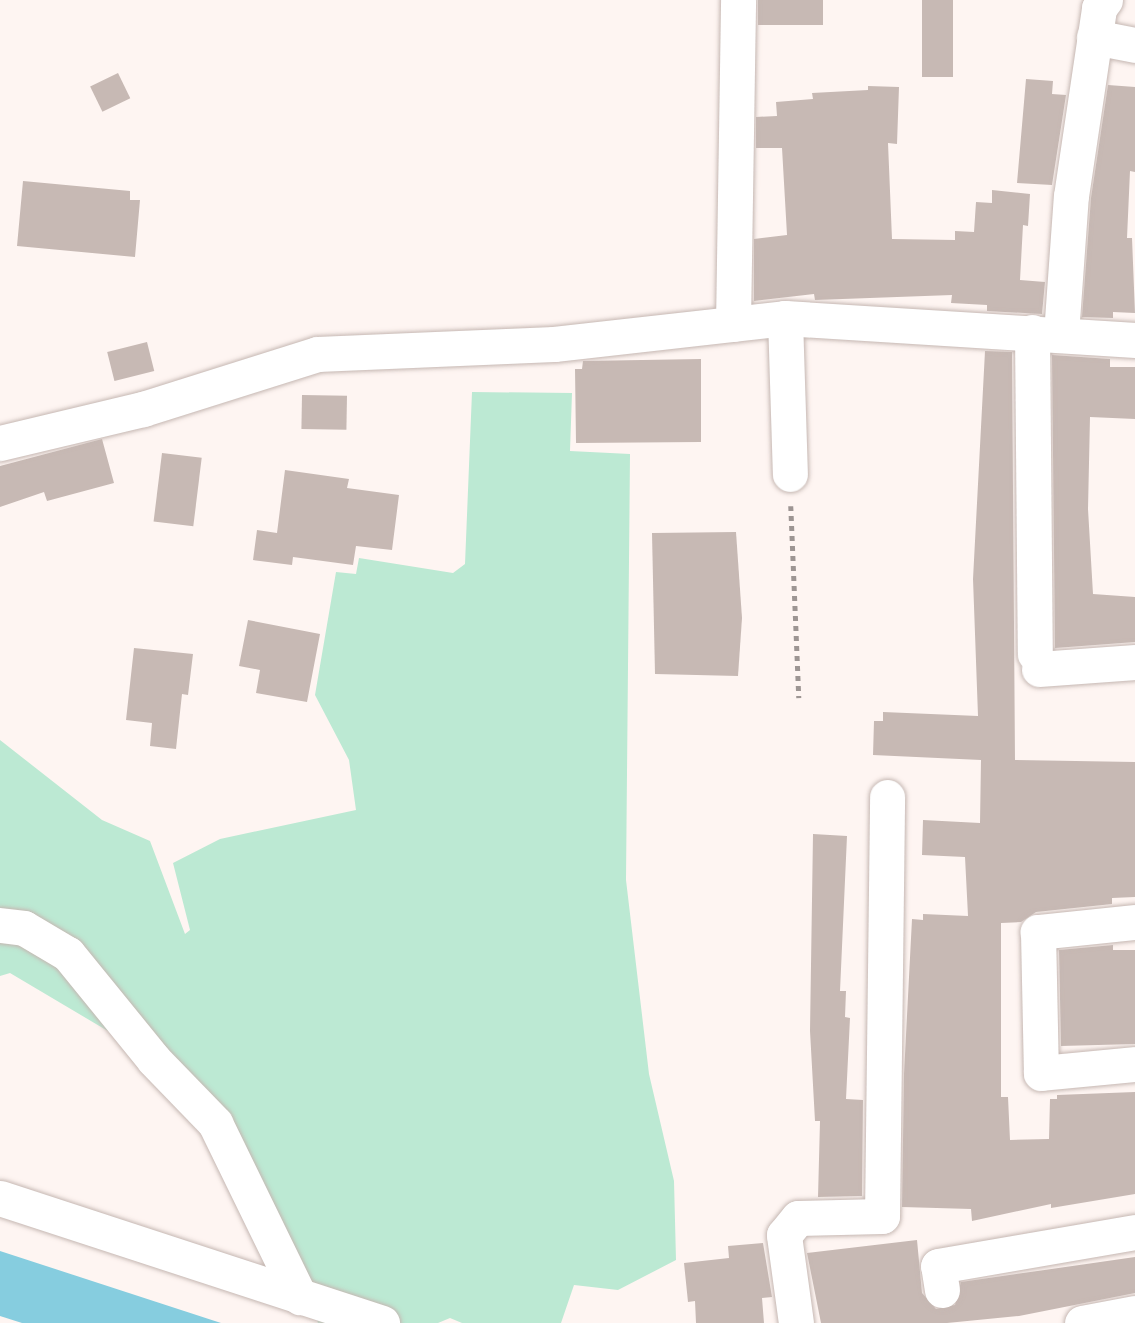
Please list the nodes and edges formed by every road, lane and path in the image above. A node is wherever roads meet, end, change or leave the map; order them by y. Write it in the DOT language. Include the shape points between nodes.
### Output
graph roads {
  1 [pos="738,0"];
  2 [pos="1105,0"];
  3 [pos="1094,37"];
  4 [pos="1135,45"];
  5 [pos="785,318"];
  6 [pos="733,324"];
  7 [pos="1047,333"];
  8 [pos="1135,340"];
  9 [pos="0,443"];
  10 [pos="790,474"];
  11 [pos="1135,662"];
  12 [pos="799,698"];
  13 [pos="887,797"];
  14 [pos="1135,922"];
  15 [pos="0,925"];
  16 [pos="1135,1064"];
  17 [pos="0,1198"];
  18 [pos="1135,1232"];
  19 [pos="942,1290"];
  20 [pos="300,1297"];
  21 [pos="1135,1313"];
  22 [pos="382,1323"];
  23 [pos="796,1323"];
  24 [pos="1082,1323"];
  1 -- 6 [label="street"];
  2 -- 3 [label="street"];
  3 -- 4 [label="street"];
  3 -- 7 [label="street"];
  5 -- 6 [label="street"];
  5 -- 7 [label="street"];
  5 -- 10 [label="street"];
  6 -- 9 [label="street" via="554,344 317,354 143,409"];
  7 -- 8 [label="street"];
  7 -- 11 [label="street" via="1037,662"];
  10 -- 12 [label="path"];
  13 -- 23 [label="street" via="882,1216 798,1218 784,1235"];
  14 -- 16 [label="street" via="1038,932 1041,1073"];
  15 -- 20 [label="street" via="24,928 68,954 154,1060 215,1123"];
  17 -- 20 [label="street"];
  18 -- 19 [label="street" via="938,1266"];
  20 -- 22 [label="street"];
  21 -- 24 [label="street"];
}
